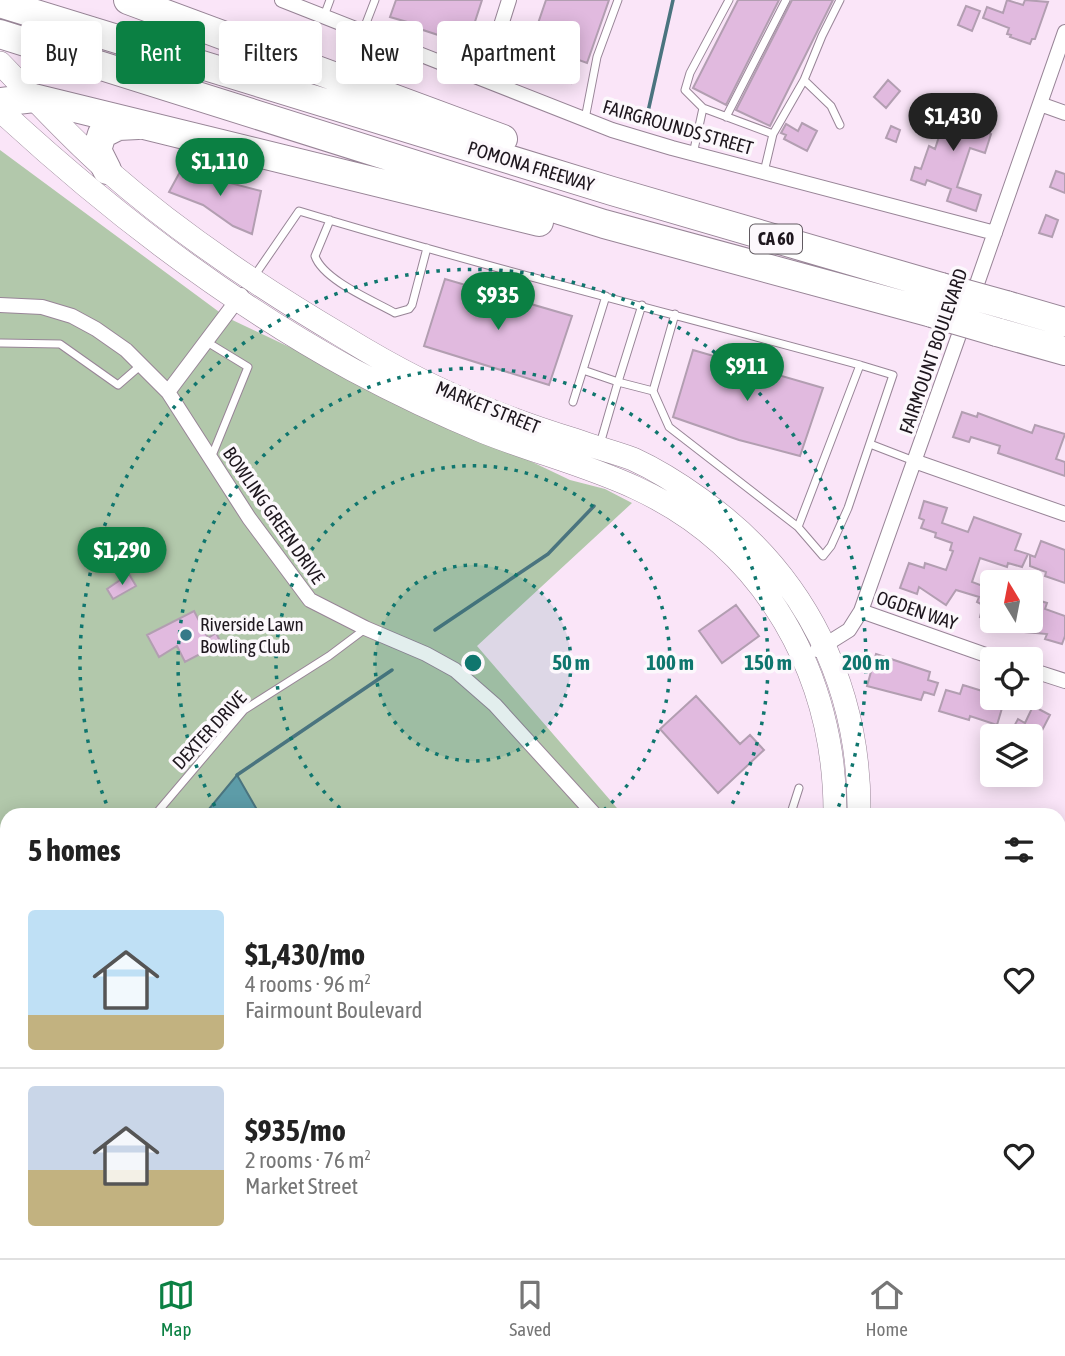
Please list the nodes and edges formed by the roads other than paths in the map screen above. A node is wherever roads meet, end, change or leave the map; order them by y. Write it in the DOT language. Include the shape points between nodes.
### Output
graph roads {
  1 [pos="128,0"];
  2 [pos="282,0"];
  3 [pos="330,0"];
  4 [pos="375,0"];
  5 [pos="509,0"];
  6 [pos="618,0"];
  7 [pos="729,0"];
  8 [pos="786,0"];
  9 [pos="840,0"];
  10 [pos="0,3"];
  11 [pos="324,16"];
  12 [pos="336,21"];
  13 [pos="367,21"];
  14 [pos="502,21"];
  15 [pos="1065,32"];
  16 [pos="0,34"];
  17 [pos="0,63"];
  18 [pos="804,80"];
  19 [pos="497,84"];
  20 [pos="34,98"];
  21 [pos="0,102"];
  22 [pos="1040,104"];
  23 [pos="703,108"];
  24 [pos="0,110"];
  25 [pos="1065,113"];
  26 [pos="726,117"];
  27 [pos="585,119"];
  28 [pos="142,125"];
  29 [pos="840,125"];
  30 [pos="773,134"];
  31 [pos="693,154"];
  32 [pos="107,170"];
  33 [pos="764,172"];
  34 [pos="612,191"];
  35 [pos="330,220"];
  36 [pos="604,224"];
  37 [pos="995,233"];
  38 [pos="427,248"];
  39 [pos="252,279"];
  40 [pos="606,296"];
  41 [pos="239,299"];
  42 [pos="0,305"];
  43 [pos="642,305"];
  44 [pos="675,314"];
  45 [pos="1065,322"];
  46 [pos="207,342"];
  47 [pos="1,343"];
  48 [pos="1065,351"];
  49 [pos="141,365"];
  50 [pos="860,365"];
  51 [pos="583,370"];
  52 [pos="618,382"];
  53 [pos="168,391"];
  54 [pos="653,391"];
  55 [pos="573,402"];
  56 [pos="870,444"];
  57 [pos="599,448"];
  58 [pos="211,458"];
  59 [pos="914,461"];
  60 [pos="1065,514"];
  61 [pos="799,527"];
  62 [pos="861,611"];
  63 [pos="365,628"];
  64 [pos="825,645"];
  65 [pos="980,653"];
  66 [pos="804,657"];
  67 [pos="1043,674"];
  68 [pos="1065,681"];
  69 [pos="799,788"];
  70 [pos="161,808"];
  71 [pos="589,808"];
  72 [pos="793,808"];
  73 [pos="835,808"];
  74 [pos="859,808"];
  1 -- 34 [label="highway" via="579,167"];
  2 -- 11 [label="street, FAIRGROUNDS STREET"];
  3 -- 11 [label="lane"];
  4 -- 13 [label="lane"];
  5 -- 14 [label="street"];
  6 -- 27 [label="lane" via="597,57"];
  7 -- 23 [label="lane" via="685,90"];
  8 -- 26 [label="lane"];
  9 -- 18 [label="lane"];
  10 -- 34 [label="highway, POMONA FREEWAY / CA 60"];
  11 -- 12 [label="street, FAIRGROUNDS STREET"];
  15 -- 22 [label="street, FAIRMOUNT BOULEVARD"];
  16 -- 36 [label="highway, POMONA FREEWAY / CA 60"];
  17 -- 20 [label="main road, MARKET STREET"];
  18 -- 29 [label="lane" via="831,106"];
  18 -- 30 [label="lane"];
  19 -- 27 [label="street, FAIRGROUNDS STREET"];
  20 -- 21 [label="highway"];
  20 -- 28 [label="highway"];
  20 -- 32 [label="main road, MARKET STREET"];
  22 -- 25 [label="street"];
  22 -- 37 [label="street, FAIRMOUNT BOULEVARD"];
  23 -- 26 [label="lane"];
  23 -- 31 [label="lane"];
  24 -- 41 [label="main road, MARKET STREET" via="99,198"];
  26 -- 30 [label="lane"];
  27 -- 31 [label="street, FAIRGROUNDS STREET"];
  28 -- 32 [label="highway" via="118,126 102,134 97,149"];
  28 -- 36 [label="highway" via="565,228"];
  30 -- 33 [label="lane"];
  31 -- 33 [label="street, FAIRGROUNDS STREET"];
  32 -- 39 [label="main road, MARKET STREET"];
  33 -- 37 [label="street, FAIRGROUNDS STREET"];
  34 -- 45 [label="highway, POMONA FREEWAY / CA 60, bridge"];
  35 -- 38 [label="lane"];
  35 -- 38 [label="lane" via="315,256 318,264 328,275 395,313 412,305"];
  35 -- 39 [label="lane" via="299,211"];
  36 -- 48 [label="highway, POMONA FREEWAY / CA 60, bridge"];
  37 -- 59 [label="street, FAIRMOUNT BOULEVARD"];
  38 -- 40 [label="lane"];
  39 -- 41 [label="street"];
  39 -- 57 [label="main road, MARKET STREET" via="413,376 481,407"];
  40 -- 43 [label="lane"];
  40 -- 51 [label="lane"];
  41 -- 46 [label="street"];
  41 -- 66 [label="main road, MARKET STREET" via="400,394 485,432 638,489 687,517 758,584"];
  42 -- 49 [label="street, BOWLING GREEN DRIVE" via="42,307 72,316 126,350"];
  43 -- 44 [label="lane"];
  43 -- 52 [label="lane"];
  44 -- 50 [label="lane"];
  44 -- 54 [label="lane"];
  46 -- 53 [label="street"];
  46 -- 58 [label="lane" via="248,367"];
  47 -- 49 [label="lane" via="60,344 118,385"];
  49 -- 53 [label="street, BOWLING GREEN DRIVE"];
  50 -- 56 [label="lane" via="893,375"];
  50 -- 61 [label="lane"];
  51 -- 52 [label="lane"];
  51 -- 55 [label="lane"];
  52 -- 54 [label="lane"];
  52 -- 57 [label="lane"];
  53 -- 58 [label="street, BOWLING GREEN DRIVE"];
  54 -- 61 [label="lane" via="669,427"];
  56 -- 59 [label="lane"];
  56 -- 61 [label="lane" via="848,508 823,556"];
  57 -- 64 [label="main road, MARKET STREET" via="676,482 717,511 801,600"];
  58 -- 63 [label="street, BOWLING GREEN DRIVE" via="310,600"];
  59 -- 60 [label="street"];
  59 -- 62 [label="street, FAIRMOUNT BOULEVARD"];
  62 -- 64 [label="street, FAIRMOUNT BOULEVARD" via="849,630"];
  62 -- 65 [label="street, OGDEN WAY"];
  63 -- 70 [label="lane, DEXTER DRIVE" via="244,710"];
  63 -- 71 [label="street, BOWLING GREEN DRIVE" via="426,654 482,691"];
  64 -- 66 [label="street, FAIRMOUNT BOULEVARD"];
  64 -- 74 [label="main road, MARKET STREET" via="852,731"];
  66 -- 73 [label="main road, MARKET STREET" via="828,734"];
  67 -- 68 [label="street"];
  69 -- 72 [label="lane"];
}
